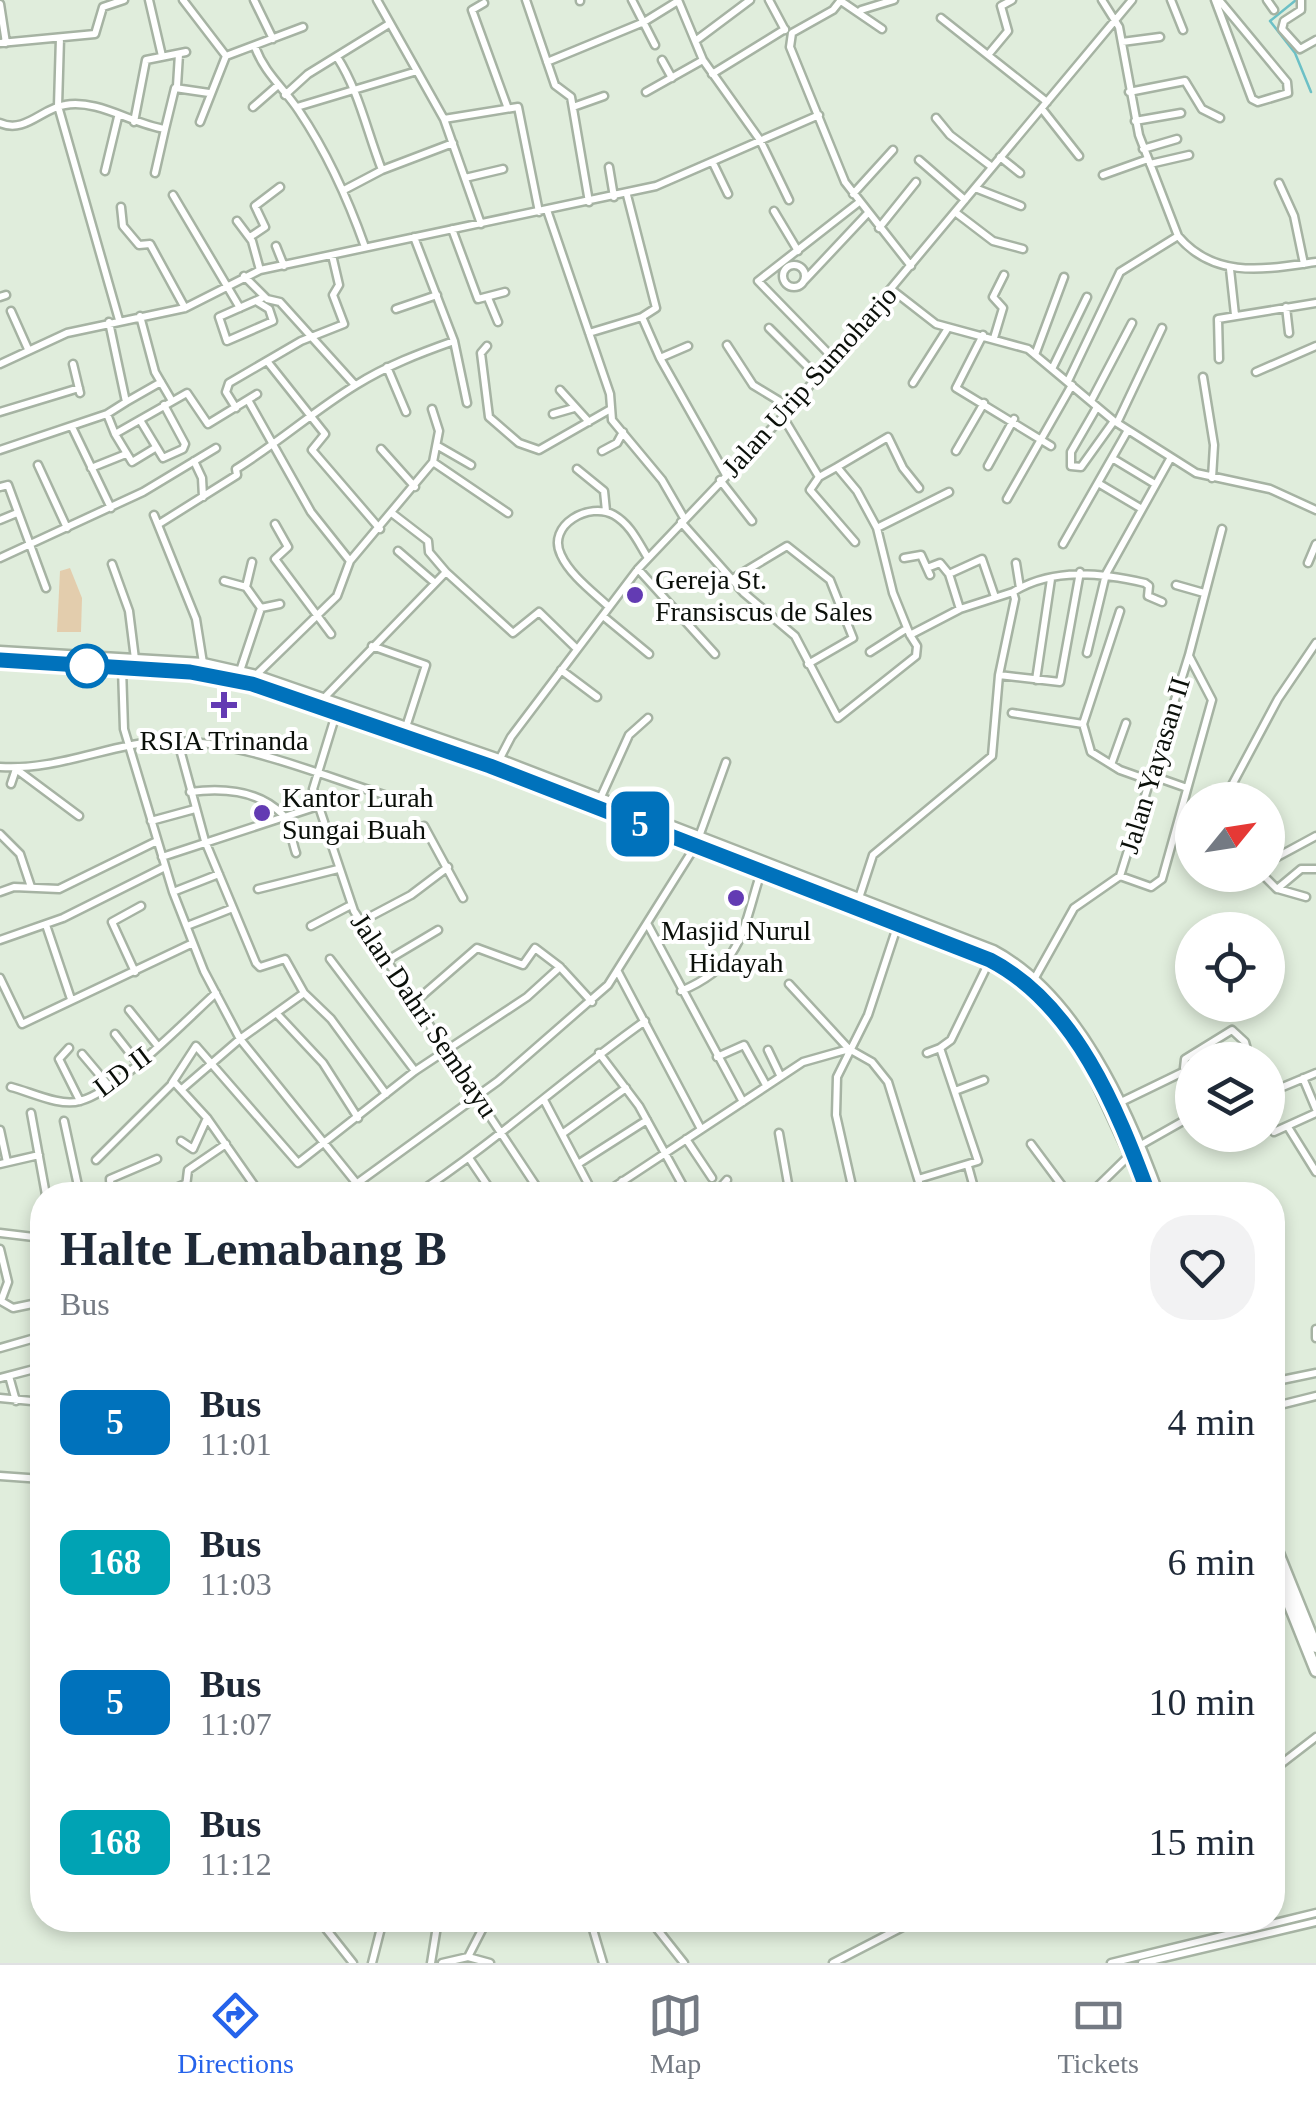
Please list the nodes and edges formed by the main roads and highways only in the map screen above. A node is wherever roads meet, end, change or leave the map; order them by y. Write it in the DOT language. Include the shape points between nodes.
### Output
graph roads {
  1 [pos="0,652"];
  2 [pos="0,660"];
  3 [pos="122,664"];
  4 [pos="338,709"];
  5 [pos="497,764"];
  6 [pos="698,841"];
  7 [pos="900,919"];
  8 [pos="1033,981"];
  9 [pos="1104,1085"];
  10 [pos="1135,1150"];
  11 [pos="1145,1182"];
  12 [pos="1151,1182"];
  13 [pos="1285,1579"];
  14 [pos="1285,1581"];
  15 [pos="1316,1647"];
  16 [pos="1316,1671"];
  1 -- 3 [label="highway"];
  2 -- 3 [label="highway"];
  3 -- 4 [label="highway" via="222,677"];
  3 -- 4 [label="highway" via="203,664 256,676"];
  4 -- 5 [label="highway"];
  4 -- 5 [label="highway"];
  5 -- 6 [label="highway"];
  5 -- 6 [label="highway"];
  6 -- 7 [label="highway"];
  6 -- 7 [label="highway"];
  7 -- 8 [label="highway"];
  7 -- 8 [label="highway" via="993,951"];
  8 -- 9 [label="highway" via="1062,1008"];
  9 -- 10 [label="highway"];
  9 -- 10 [label="highway"];
  10 -- 11 [label="highway"];
  10 -- 12 [label="highway"];
  13 -- 15 [label="highway"];
  14 -- 16 [label="highway"];
}
